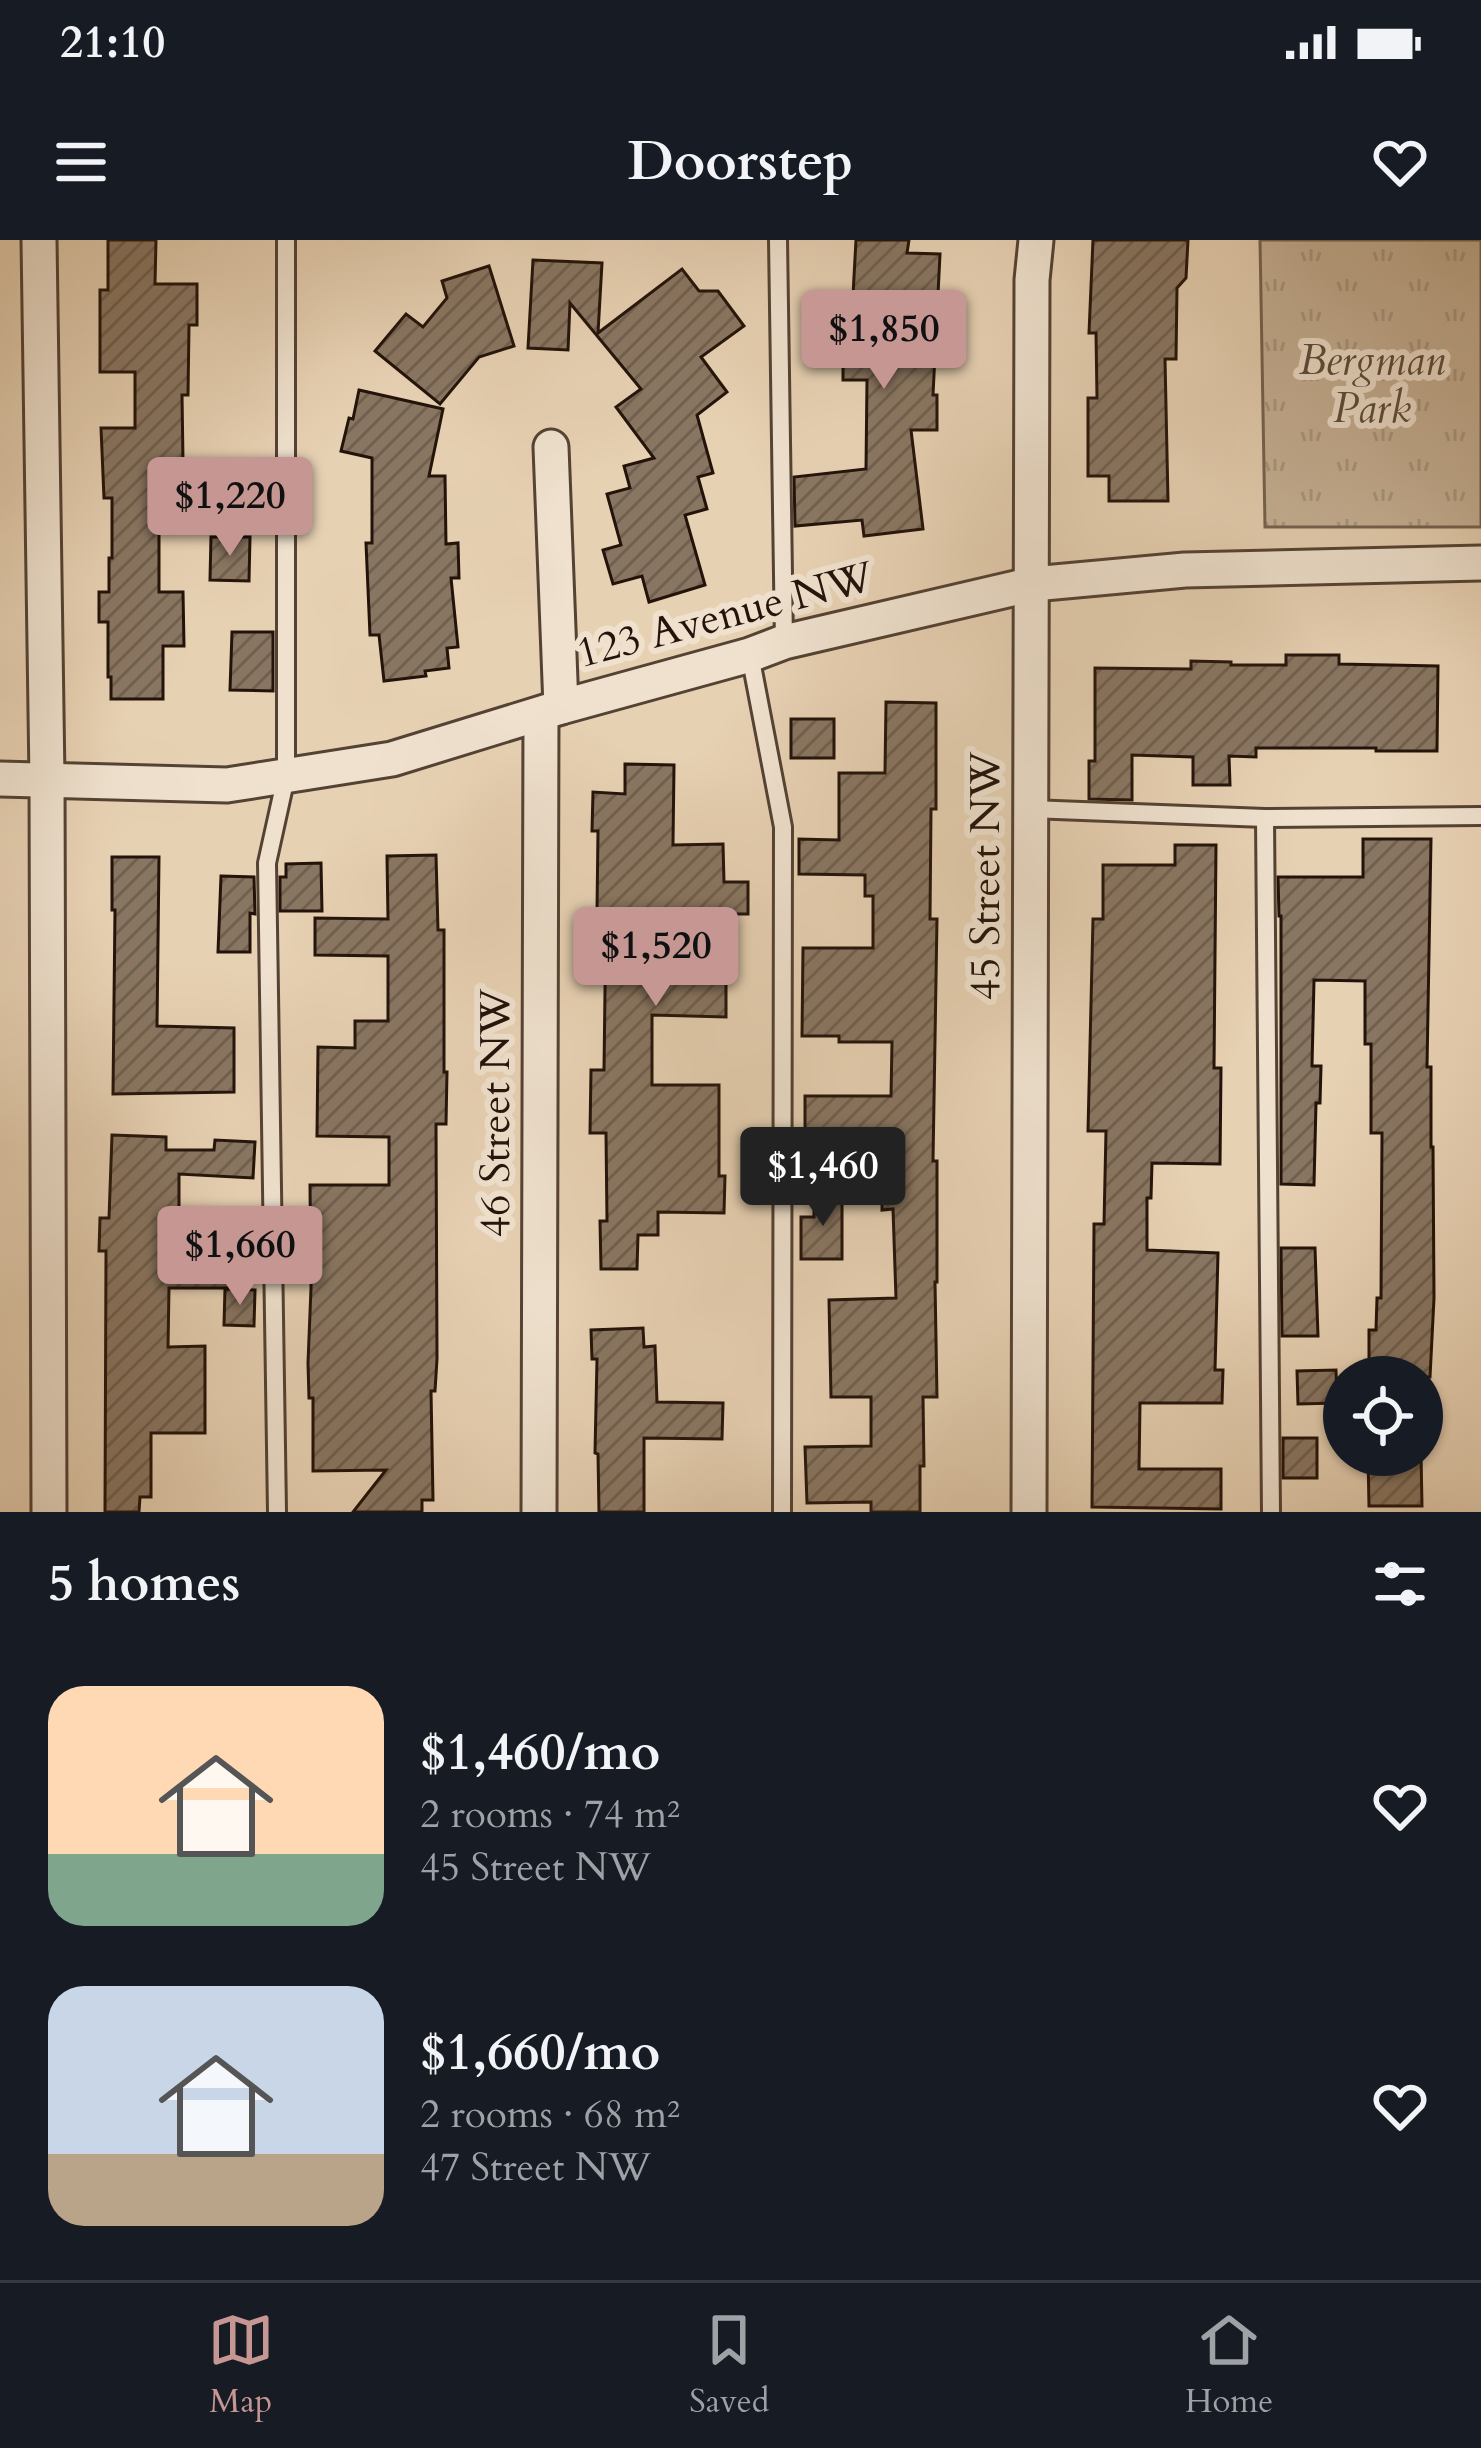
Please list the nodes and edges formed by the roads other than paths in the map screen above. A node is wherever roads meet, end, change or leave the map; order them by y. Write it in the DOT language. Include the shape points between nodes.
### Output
graph roads {
  1 [pos="39,240"];
  2 [pos="286,240"];
  3 [pos="778,240"];
  4 [pos="1036,240"];
  5 [pos="551,447"];
  6 [pos="1481,563"];
  7 [pos="1033,584"];
  8 [pos="784,642"];
  9 [pos="750,655"];
  10 [pos="551,710"];
  11 [pos="286,777"];
  12 [pos="0,779"];
  13 [pos="47,779"];
  14 [pos="1030,809"];
  15 [pos="1481,816"];
  16 [pos="1265,818"];
  17 [pos="49,1512"];
  18 [pos="277,1512"];
  19 [pos="539,1512"];
  20 [pos="782,1512"];
  21 [pos="1029,1512"];
  22 [pos="1271,1512"];
  1 -- 13 [label="street"];
  2 -- 11 [label="lane"];
  3 -- 8 [label="lane"];
  4 -- 7 [label="street, 45 Street NW"];
  5 -- 10 [label="street, 46 Street NW"];
  6 -- 7 [label="street, 123 Avenue NW" via="1186,570"];
  7 -- 8 [label="street, 123 Avenue NW"];
  7 -- 14 [label="street, 45 Street NW"];
  8 -- 9 [label="street, 123 Avenue NW"];
  9 -- 10 [label="street, 123 Avenue NW"];
  9 -- 20 [label="lane" via="783,826"];
  10 -- 11 [label="street, 123 Avenue NW" via="392,759"];
  10 -- 19 [label="street, 46 Street NW"];
  11 -- 13 [label="street, 123 Avenue NW" via="227,785"];
  11 -- 18 [label="lane" via="267,863"];
  12 -- 13 [label="street, 123 Avenue NW"];
  13 -- 17 [label="street"];
  14 -- 16 [label="lane"];
  14 -- 21 [label="street, 45 Street NW"];
  15 -- 16 [label="lane"];
  16 -- 22 [label="lane"];
}
